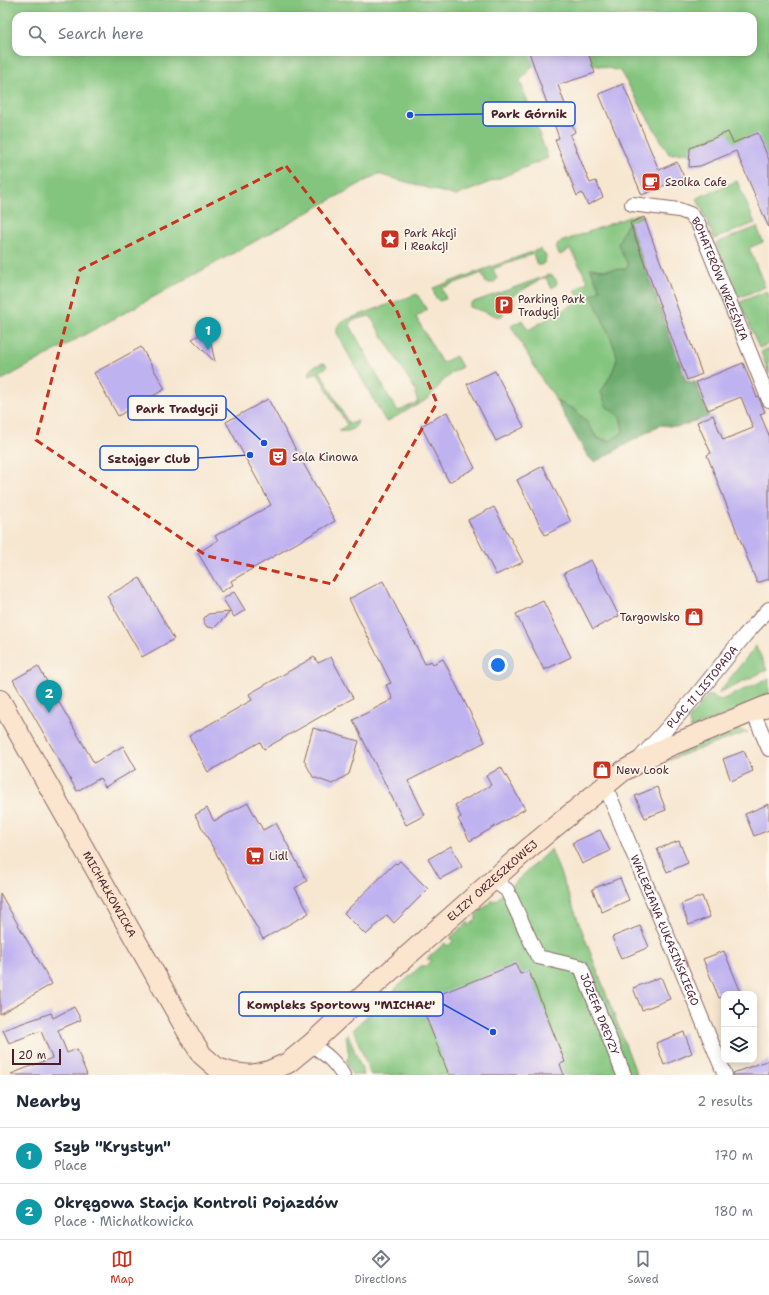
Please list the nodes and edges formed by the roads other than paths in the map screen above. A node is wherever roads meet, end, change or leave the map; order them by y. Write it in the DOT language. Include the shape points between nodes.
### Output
graph roads {
  1 [pos="632,204"];
  2 [pos="769,400"];
  3 [pos="769,609"];
  4 [pos="0,700"];
  5 [pos="761,708"];
  6 [pos="769,749"];
  7 [pos="634,764"];
  8 [pos="605,785"];
  9 [pos="493,880"];
  10 [pos="311,1044"];
  11 [pos="233,1074"];
  12 [pos="343,1075"];
  13 [pos="624,1075"];
  14 [pos="725,1075"];
  1 -- 2 [label="street, BOHATERÓW WRZEŚNIA" via="679,210 690,214 698,223"];
  3 -- 7 [label="street, PLAC 11 LISTOPADA" via="696,696"];
  4 -- 11 [label="street, MICHAŁKOWICKA" via="191,1038 202,1055 217,1068"];
  5 -- 6 [label="street"];
  5 -- 7 [label="street, ELIZY ORZESZKOWEJ" via="667,747"];
  7 -- 8 [label="street, ELIZY ORZESZKOWEJ"];
  8 -- 9 [label="street, ELIZY ORZESZKOWEJ"];
  8 -- 14 [label="street, WALERIANA ŁUKASIŃSKIEGO"];
  9 -- 10 [label="street, ELIZY ORZESZKOWEJ"];
  9 -- 13 [label="street, JÓZEFA DREYZY" via="507,890 538,957 581,967"];
  10 -- 11 [label="street, ELIZY ORZESZKOWEJ" via="288,1063 270,1071 251,1075"];
  10 -- 12 [label="street" via="330,1058"];
}
